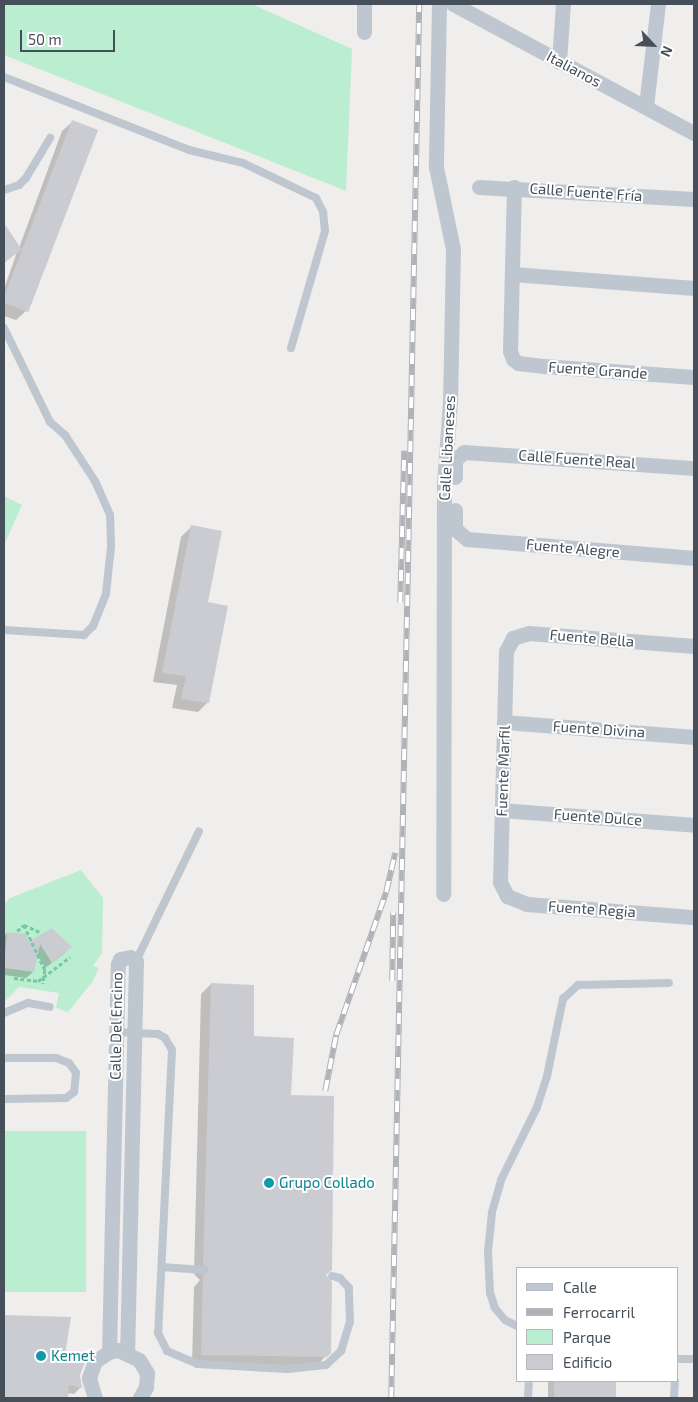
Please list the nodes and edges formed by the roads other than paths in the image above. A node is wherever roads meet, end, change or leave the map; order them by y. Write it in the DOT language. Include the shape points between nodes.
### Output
graph roads {
  1 [pos="364,4"];
  2 [pos="439,4"];
  3 [pos="453,4"];
  4 [pos="563,4"];
  5 [pos="658,4"];
  6 [pos="364,32"];
  7 [pos="559,62"];
  8 [pos="4,77"];
  9 [pos="646,106"];
  10 [pos="694,133"];
  11 [pos="50,138"];
  12 [pos="478,186"];
  13 [pos="514,188"];
  14 [pos="4,190"];
  15 [pos="694,200"];
  16 [pos="512,274"];
  17 [pos="694,288"];
  18 [pos="4,328"];
  19 [pos="291,348"];
  20 [pos="694,377"];
  21 [pos="694,468"];
  22 [pos="455,529"];
  23 [pos="694,558"];
  24 [pos="4,630"];
  25 [pos="694,646"];
  26 [pos="506,659"];
  27 [pos="504,722"];
  28 [pos="694,736"];
  29 [pos="501,810"];
  30 [pos="694,825"];
  31 [pos="198,831"];
  32 [pos="500,882"];
  33 [pos="443,894"];
  34 [pos="694,917"];
  35 [pos="136,961"];
  36 [pos="668,983"];
  37 [pos="50,1007"];
  38 [pos="4,1013"];
  39 [pos="116,1032"];
  40 [pos="134,1032"];
  41 [pos="4,1058"];
  42 [pos="4,1099"];
  43 [pos="162,1267"];
  44 [pos="203,1270"];
  45 [pos="332,1276"];
  46 [pos="516,1326"];
  47 [pos="109,1352"];
  48 [pos="127,1352"];
  49 [pos="678,1359"];
  50 [pos="694,1359"];
  51 [pos="529,1382"];
  52 [pos="674,1382"];
  53 [pos="96,1398"];
  54 [pos="140,1398"];
  55 [pos="528,1398"];
  56 [pos="674,1398"];
  1 -- 6 [label="street"];
  2 -- 33 [label="street, Calle Libaneses" via="436,167 454,256 444,483"];
  3 -- 7 [label="street, Italianos"];
  4 -- 7 [label="street"];
  5 -- 9 [label="street"];
  7 -- 9 [label="street, Italianos"];
  8 -- 19 [label="lane" via="189,150 244,163 316,198 323,212 325,231"];
  9 -- 10 [label="street, Italianos"];
  11 -- 14 [label="lane" via="26,178 19,185"];
  12 -- 13 [label="street, Calle Fuente Fría"];
  13 -- 15 [label="street, Calle Fuente Fría"];
  13 -- 16 [label="street"];
  16 -- 17 [label="street"];
  16 -- 20 [label="street, Fuente Grande" via="510,351 518,363"];
  18 -- 24 [label="lane" via="50,422 65,435 95,481 110,515 111,547 106,594 93,626 84,635"];
  21 -- 22 [label="street, Calle Fuente Real" via="460,453 454,466"];
  22 -- 23 [label="street, Fuente Alegre" via="467,539"];
  25 -- 26 [label="street, Fuente Bella" via="528,633 513,638"];
  26 -- 27 [label="street, Fuente Marfil"];
  27 -- 28 [label="street, Fuente Divina"];
  27 -- 29 [label="street, Fuente Marfil"];
  29 -- 30 [label="street, Fuente Dulce"];
  29 -- 32 [label="street, Fuente Marfil"];
  31 -- 35 [label="lane"];
  32 -- 34 [label="street, Fuente Regia" via="507,896 527,904"];
  35 -- 39 [label="street, Calle Del Encino" via="127,957 118,962"];
  35 -- 40 [label="street, Calle Del Encino"];
  36 -- 46 [label="lane" via="578,985 563,999 537,1107 501,1180 492,1212 488,1251 490,1293 495,1308 505,1320"];
  37 -- 38 [label="lane" via="28,1003"];
  39 -- 40 [label="lane"];
  39 -- 47 [label="street, Calle Del Encino"];
  40 -- 43 [label="lane" via="158,1034 165,1038 172,1050"];
  40 -- 48 [label="street, Calle Del Encino"];
  41 -- 42 [label="lane" via="56,1058 70,1063 76,1073 74,1092 66,1098"];
  43 -- 44 [label="lane"];
  43 -- 45 [label="lane" via="158,1333 167,1351 185,1362 197,1364 287,1369 326,1364 342,1351 349,1330 350,1295 345,1283"];
  47 -- 48 [label="street"];
  47 -- 53 [label="street" via="95,1361 89,1378 92,1395"];
  48 -- 54 [label="street" via="139,1360 146,1373 146,1387"];
  49 -- 50 [label="lane"];
  51 -- 55 [label="lane"];
  52 -- 56 [label="lane"];
}
